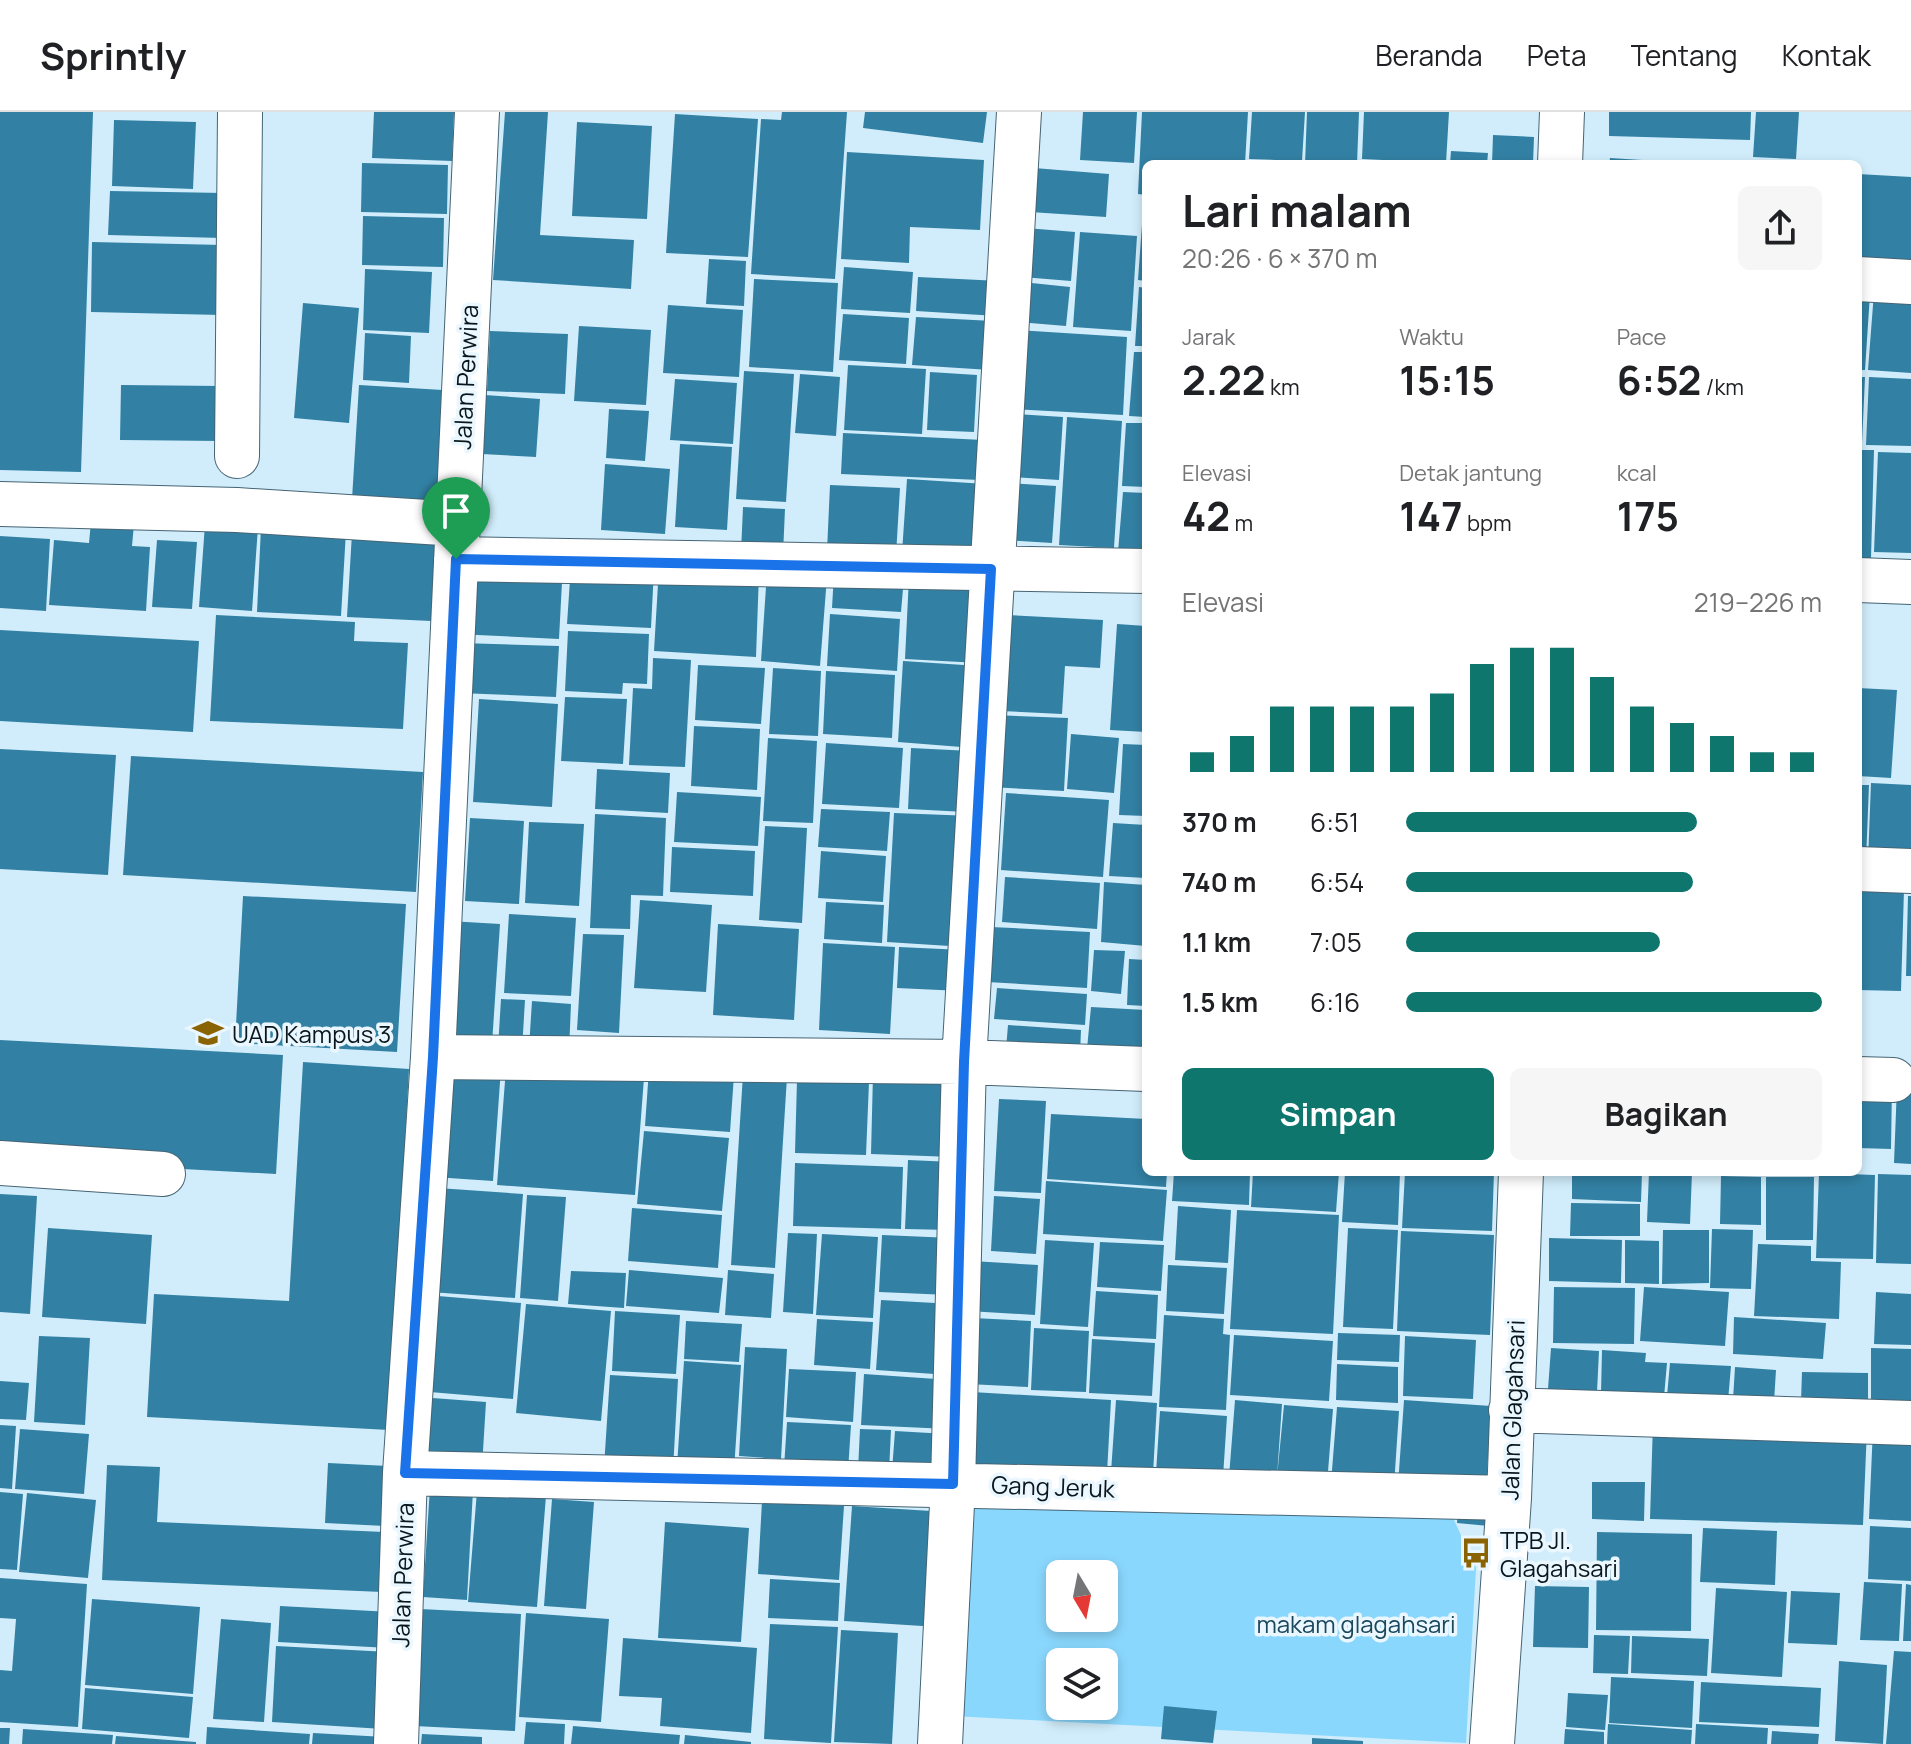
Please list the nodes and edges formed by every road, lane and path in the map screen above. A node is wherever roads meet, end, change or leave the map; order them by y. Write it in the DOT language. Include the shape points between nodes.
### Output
graph roads {
  1 [pos="240,112"];
  2 [pos="477,112"];
  3 [pos="1019,112"];
  4 [pos="1562,112"];
  5 [pos="1560,160"];
  6 [pos="1862,279"];
  7 [pos="1911,282"];
  8 [pos="237,456"];
  9 [pos="0,504"];
  10 [pos="457,541"];
  11 [pos="991,569"];
  12 [pos="1142,571"];
  13 [pos="1862,580"];
  14 [pos="1911,582"];
  15 [pos="1862,869"];
  16 [pos="1911,871"];
  17 [pos="433,1057"];
  18 [pos="964,1062"];
  19 [pos="1142,1069"];
  20 [pos="0,1163"];
  21 [pos="163,1174"];
  22 [pos="1521,1176"];
  23 [pos="1511,1410"];
  24 [pos="1911,1423"];
  25 [pos="405,1473"];
  26 [pos="953,1484"];
  27 [pos="1509,1498"];
  28 [pos="396,1744"];
  29 [pos="940,1744"];
  30 [pos="1492,1744"];
  1 -- 8 [label="street"];
  2 -- 10 [label="street, Jalan Perwira"];
  3 -- 11 [label="street"];
  4 -- 5 [label="street"];
  6 -- 7 [label="street"];
  9 -- 10 [label="street" via="237,510"];
  10 -- 11 [label="street"];
  10 -- 17 [label="street, Jalan Perwira"];
  11 -- 12 [label="street"];
  11 -- 18 [label="street"];
  13 -- 14 [label="street"];
  15 -- 16 [label="street"];
  17 -- 18 [label="street"];
  17 -- 25 [label="street, Jalan Perwira"];
  18 -- 19 [label="street"];
  18 -- 26 [label="street"];
  20 -- 21 [label="street"];
  22 -- 23 [label="street, Jalan Glagahsari"];
  23 -- 24 [label="street"];
  23 -- 27 [label="street, Jalan Glagahsari"];
  25 -- 26 [label="street, Gang Jeruk"];
  25 -- 28 [label="street, Jalan Perwira"];
  26 -- 27 [label="street, Gang Jeruk"];
  26 -- 29 [label="street"];
  27 -- 30 [label="street, Jalan Glagahsari"];
}
